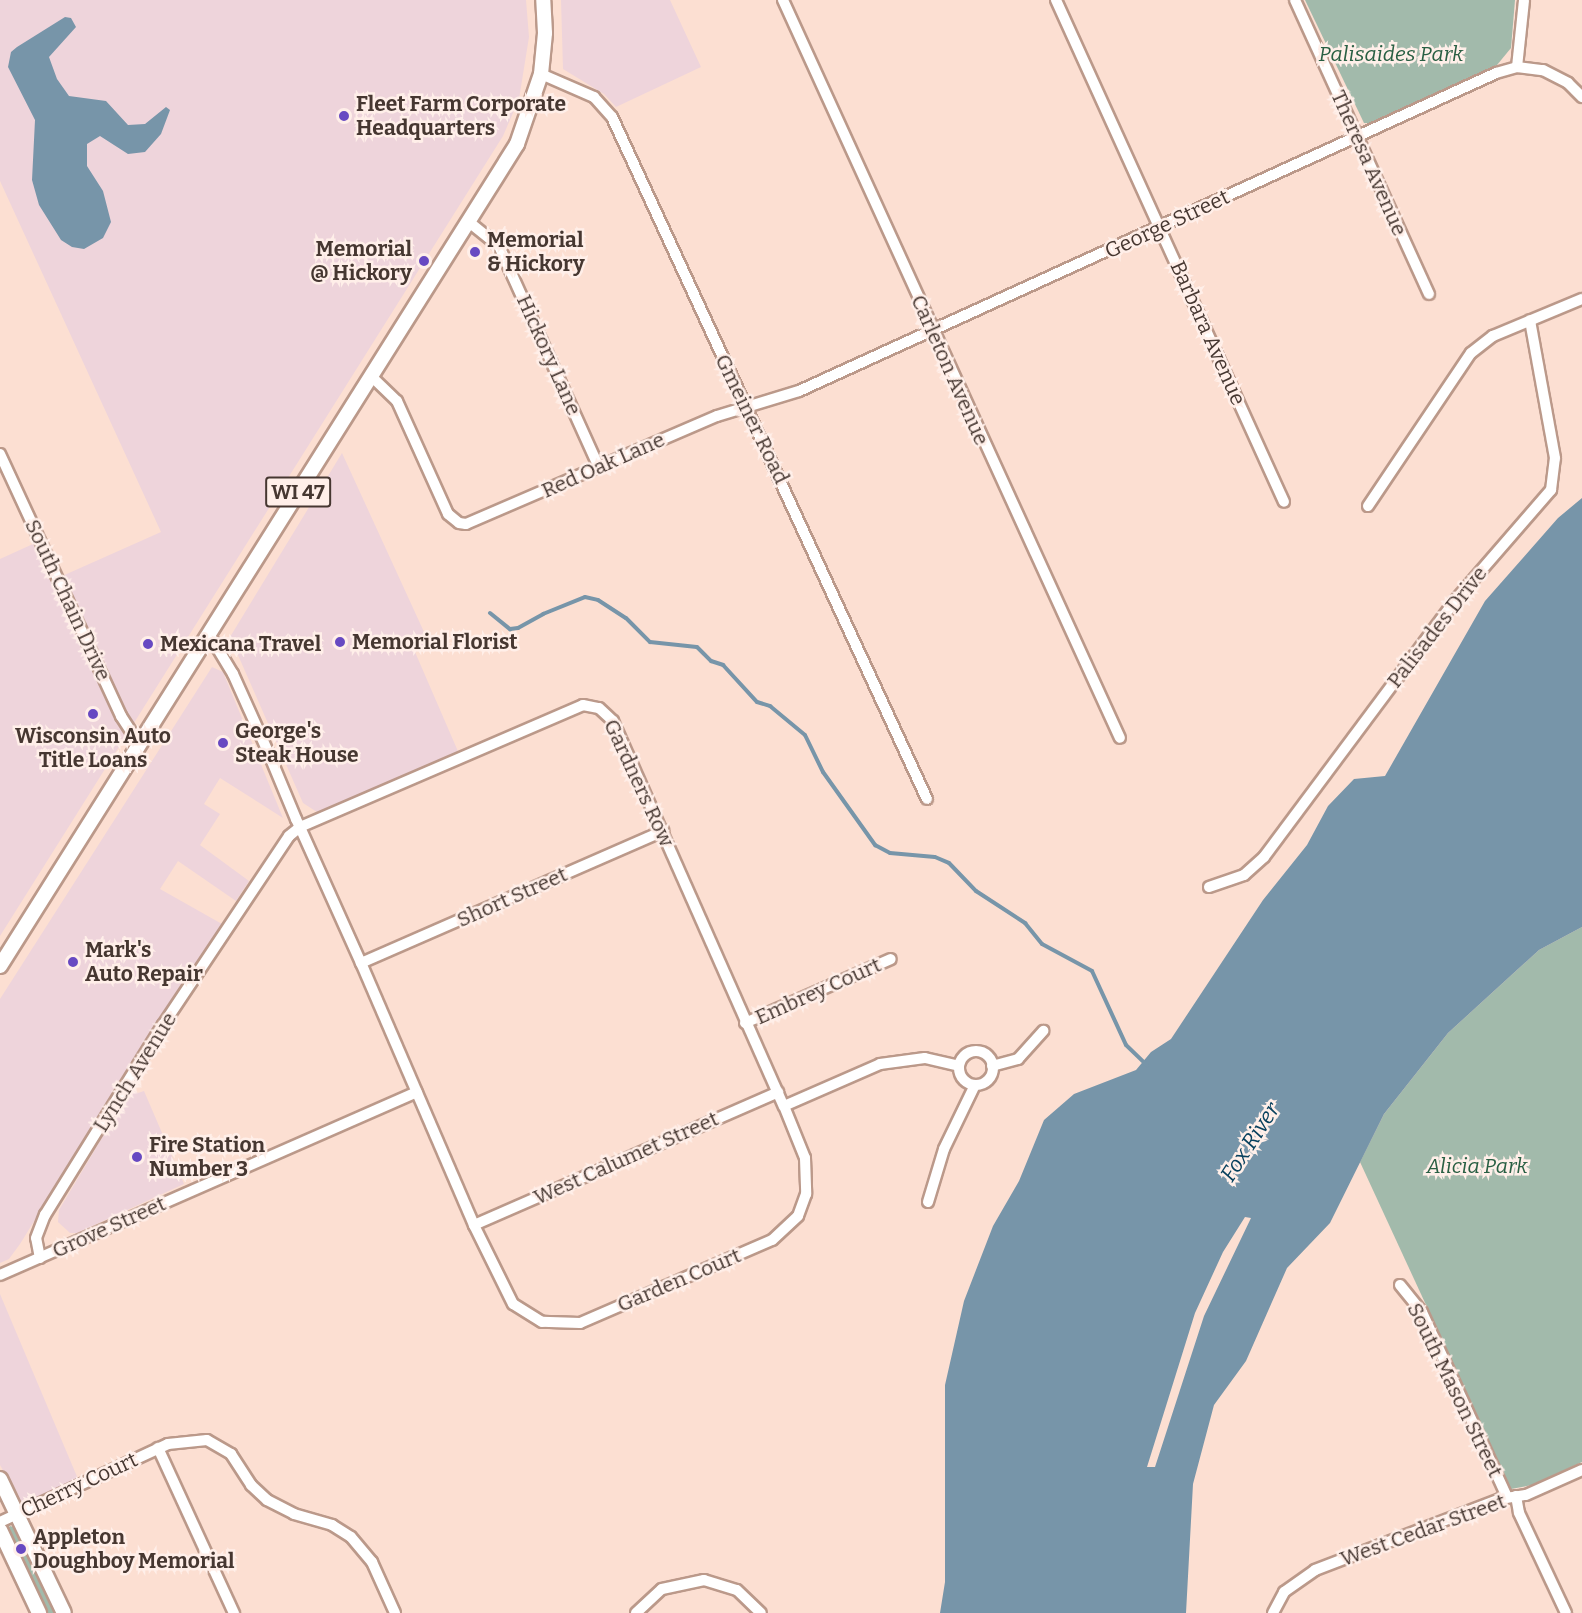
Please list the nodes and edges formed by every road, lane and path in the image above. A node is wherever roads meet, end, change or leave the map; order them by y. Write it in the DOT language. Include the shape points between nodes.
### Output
graph roads {
  1 [pos="543,0"];
  2 [pos="783,0"];
  3 [pos="1056,0"];
  4 [pos="1295,0"];
  5 [pos="1524,0"];
  6 [pos="1517,67"];
  7 [pos="541,74"];
  8 [pos="1582,97"];
  9 [pos="1357,136"];
  10 [pos="469,222"];
  11 [pos="1161,227"];
  12 [pos="1429,294"];
  13 [pos="1582,299"];
  14 [pos="1530,320"];
  15 [pos="932,330"];
  16 [pos="371,376"];
  17 [pos="747,407"];
  18 [pos="0,454"];
  19 [pos="599,467"];
  20 [pos="1284,502"];
  21 [pos="1368,506"];
  22 [pos="209,634"];
  23 [pos="1120,738"];
  24 [pos="140,745"];
  25 [pos="927,800"];
  26 [pos="300,827"];
  27 [pos="663,831"];
  28 [pos="1209,887"];
  29 [pos="891,959"];
  30 [pos="361,963"];
  31 [pos="0,966"];
  32 [pos="745,1023"];
  33 [pos="1043,1030"];
  34 [pos="959,1066"];
  35 [pos="992,1066"];
  36 [pos="975,1085"];
  37 [pos="417,1092"];
  38 [pos="778,1092"];
  39 [pos="784,1106"];
  40 [pos="928,1202"];
  41 [pos="474,1225"];
  42 [pos="40,1258"];
  43 [pos="0,1275"];
  44 [pos="1400,1285"];
  45 [pos="158,1448"];
  46 [pos="1582,1470"];
  47 [pos="0,1479"];
  48 [pos="1512,1497"];
  49 [pos="17,1514"];
  50 [pos="0,1522"];
  51 [pos="0,1530"];
  52 [pos="1274,1610"];
  53 [pos="39,1613"];
  54 [pos="64,1613"];
  55 [pos="234,1613"];
  56 [pos="395,1613"];
  57 [pos="636,1613"];
  58 [pos="761,1613"];
  59 [pos="1566,1613"];
  1 -- 7 [label="main road, WI 47"];
  2 -- 15 [label="street, Carleton Avenue"];
  3 -- 11 [label="street, Barbara Avenue"];
  4 -- 9 [label="street, Theresa Avenue"];
  5 -- 6 [label="street"];
  6 -- 8 [label="street, George Street" via="1557,75"];
  6 -- 9 [label="street, George Street"];
  7 -- 10 [label="main road, WI 47" via="517,144"];
  7 -- 17 [label="street, Gmeiner Road" via="594,97 612,117"];
  9 -- 11 [label="street, George Street"];
  9 -- 12 [label="street, Theresa Avenue"];
  10 -- 16 [label="main road, WI 47"];
  10 -- 19 [label="street, Hickory Lane" via="499,246"];
  11 -- 15 [label="street, George Street"];
  11 -- 20 [label="street, Barbara Avenue"];
  13 -- 14 [label="street"];
  14 -- 21 [label="street" via="1493,336 1465,360"];
  14 -- 28 [label="street, Palisades Drive" via="1556,458 1551,490 1453,603 1264,857 1244,875"];
  15 -- 17 [label="street, George Street" via="774,401"];
  15 -- 23 [label="street, Carleton Avenue"];
  16 -- 19 [label="street, Red Oak Lane" via="397,401 448,514 459,523 471,523"];
  16 -- 22 [label="main road, WI 47"];
  17 -- 19 [label="street, Red Oak Lane"];
  17 -- 25 [label="street, Gmeiner Road"];
  18 -- 24 [label="street, South Chain Drive" via="121,716"];
  22 -- 24 [label="main road, WI 47"];
  22 -- 26 [label="street" via="232,672"];
  24 -- 31 [label="main road, WI 47"];
  26 -- 27 [label="street, Gardners Row" via="573,707 590,705 614,721"];
  26 -- 30 [label="street"];
  26 -- 42 [label="street, Lynch Avenue" via="278,851 250,893 45,1215 36,1238"];
  27 -- 30 [label="street, Short Street"];
  27 -- 32 [label="street, Gardners Row"];
  29 -- 32 [label="street, Embrey Court"];
  30 -- 37 [label="street"];
  32 -- 38 [label="street, Gardners Row"];
  33 -- 35 [label="street" via="1018,1059"];
  34 -- 35 [label="street" via="964,1056 979,1051 988,1056"];
  34 -- 36 [label="street" via="961,1077"];
  34 -- 39 [label="street" via="925,1058 880,1064"];
  35 -- 36 [label="street" via="990,1077"];
  36 -- 40 [label="street" via="944,1149"];
  37 -- 41 [label="street"];
  37 -- 42 [label="street, Grove Street"];
  38 -- 39 [label="street, Garden Court"];
  38 -- 41 [label="street, West Calumet Street"];
  39 -- 41 [label="street, Garden Court" via="808,1172 804,1200 789,1227 772,1240 580,1323 542,1322 518,1308 501,1284"];
  42 -- 43 [label="street, Grove Street"];
  44 -- 48 [label="street, South Mason Street" via="1422,1312"];
  45 -- 49 [label="street, Cherry Court"];
  45 -- 55 [label="street, Cherry Court"];
  45 -- 56 [label="street, Cherry Court" via="199,1438 223,1447 267,1500 294,1514 332,1525 360,1545"];
  46 -- 48 [label="street, West Cedar Street"];
  47 -- 49 [label="main road"];
  48 -- 52 [label="street, West Cedar Street" via="1315,1570 1293,1583"];
  48 -- 59 [label="street, South Mason Street"];
  49 -- 50 [label="street, Cherry Court"];
  49 -- 54 [label="main road"];
  51 -- 53 [label="main road"];
  57 -- 58 [label="street" via="662,1589 704,1580 737,1590"];
}
